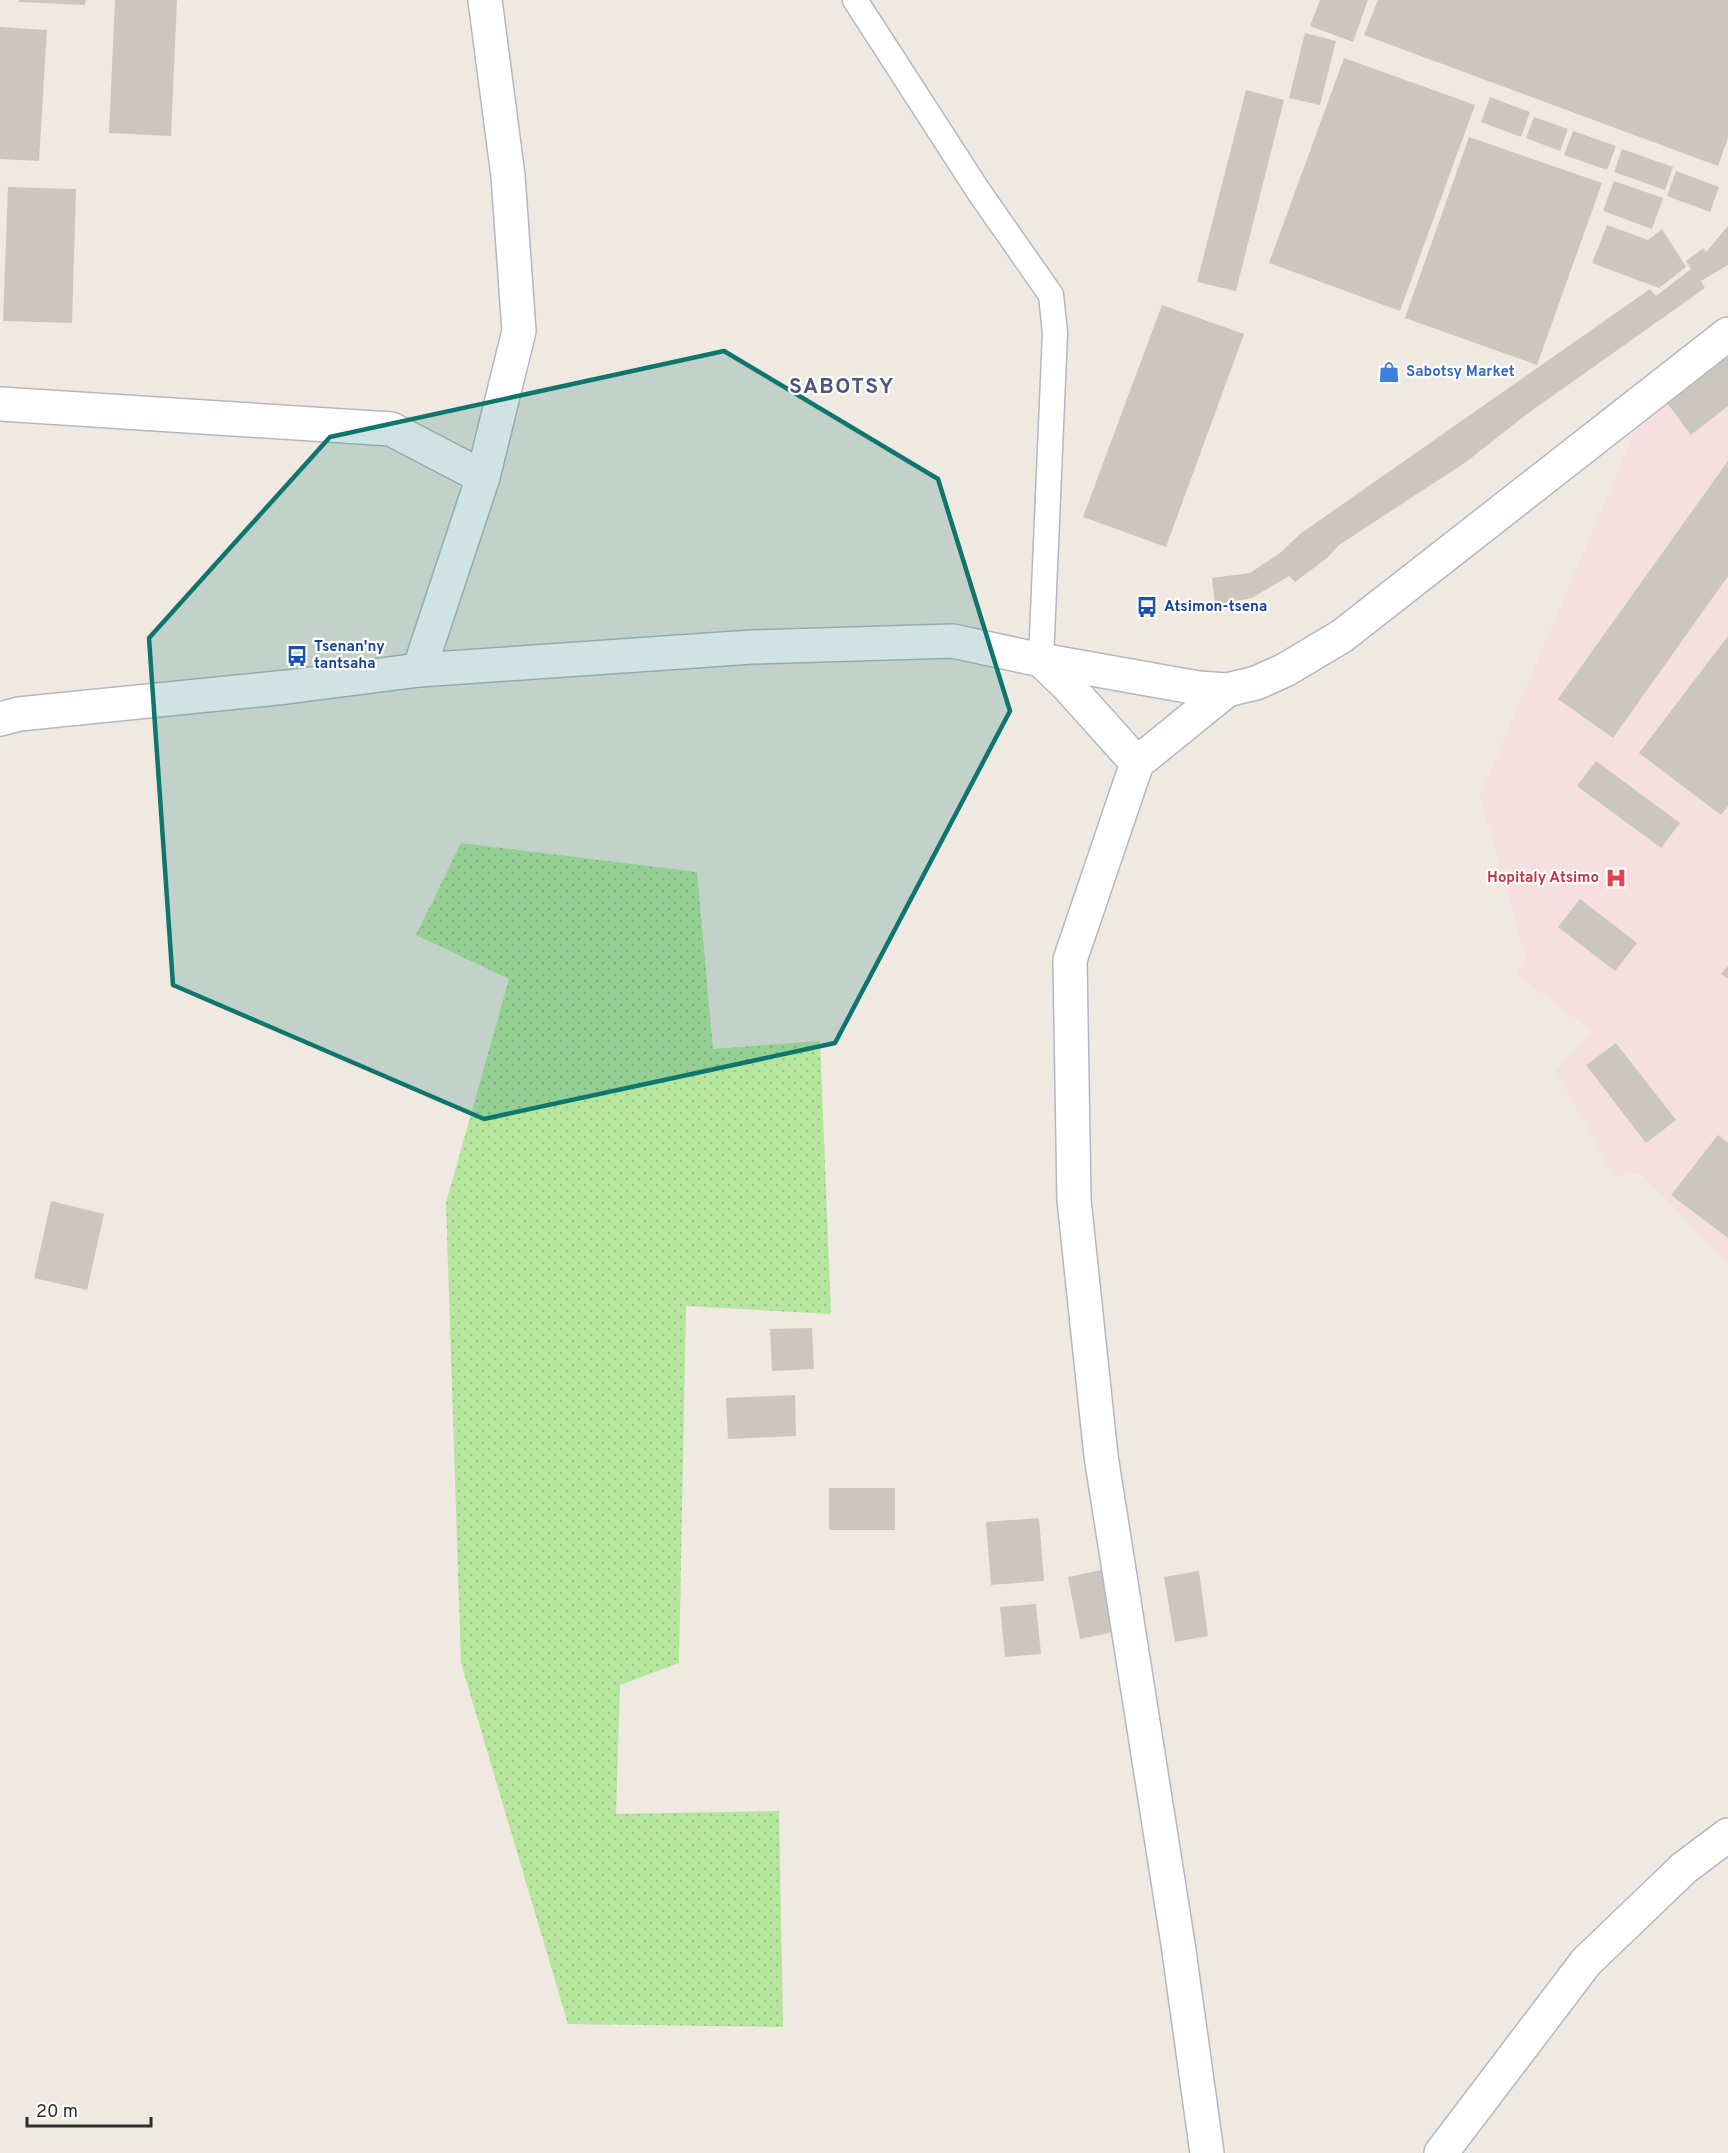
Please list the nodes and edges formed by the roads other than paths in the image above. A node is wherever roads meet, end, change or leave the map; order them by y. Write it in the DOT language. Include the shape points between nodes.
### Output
graph roads {
  1 [pos="485,0"];
  2 [pos="855,0"];
  3 [pos="1728,334"];
  4 [pos="0,404"];
  5 [pos="483,477"];
  6 [pos="1041,660"];
  7 [pos="419,669"];
  8 [pos="1227,690"];
  9 [pos="0,719"];
  10 [pos="1137,763"];
  11 [pos="1728,1835"];
  12 [pos="1207,2153"];
  13 [pos="1441,2153"];
  1 -- 5 [label="street" via="508,176 519,332"];
  2 -- 6 [label="lane" via="1051,295 1055,333"];
  3 -- 8 [label="street" via="1342,636 1256,683"];
  4 -- 5 [label="street" via="391,429"];
  5 -- 7 [label="street"];
  6 -- 7 [label="street" via="953,641 752,647"];
  6 -- 8 [label="street"];
  6 -- 10 [label="street"];
  7 -- 9 [label="street"];
  8 -- 10 [label="street"];
  10 -- 12 [label="street" via="1070,960 1074,1200 1101,1456 1179,1944"];
  11 -- 13 [label="street" via="1684,1868 1586,1962"];
}
